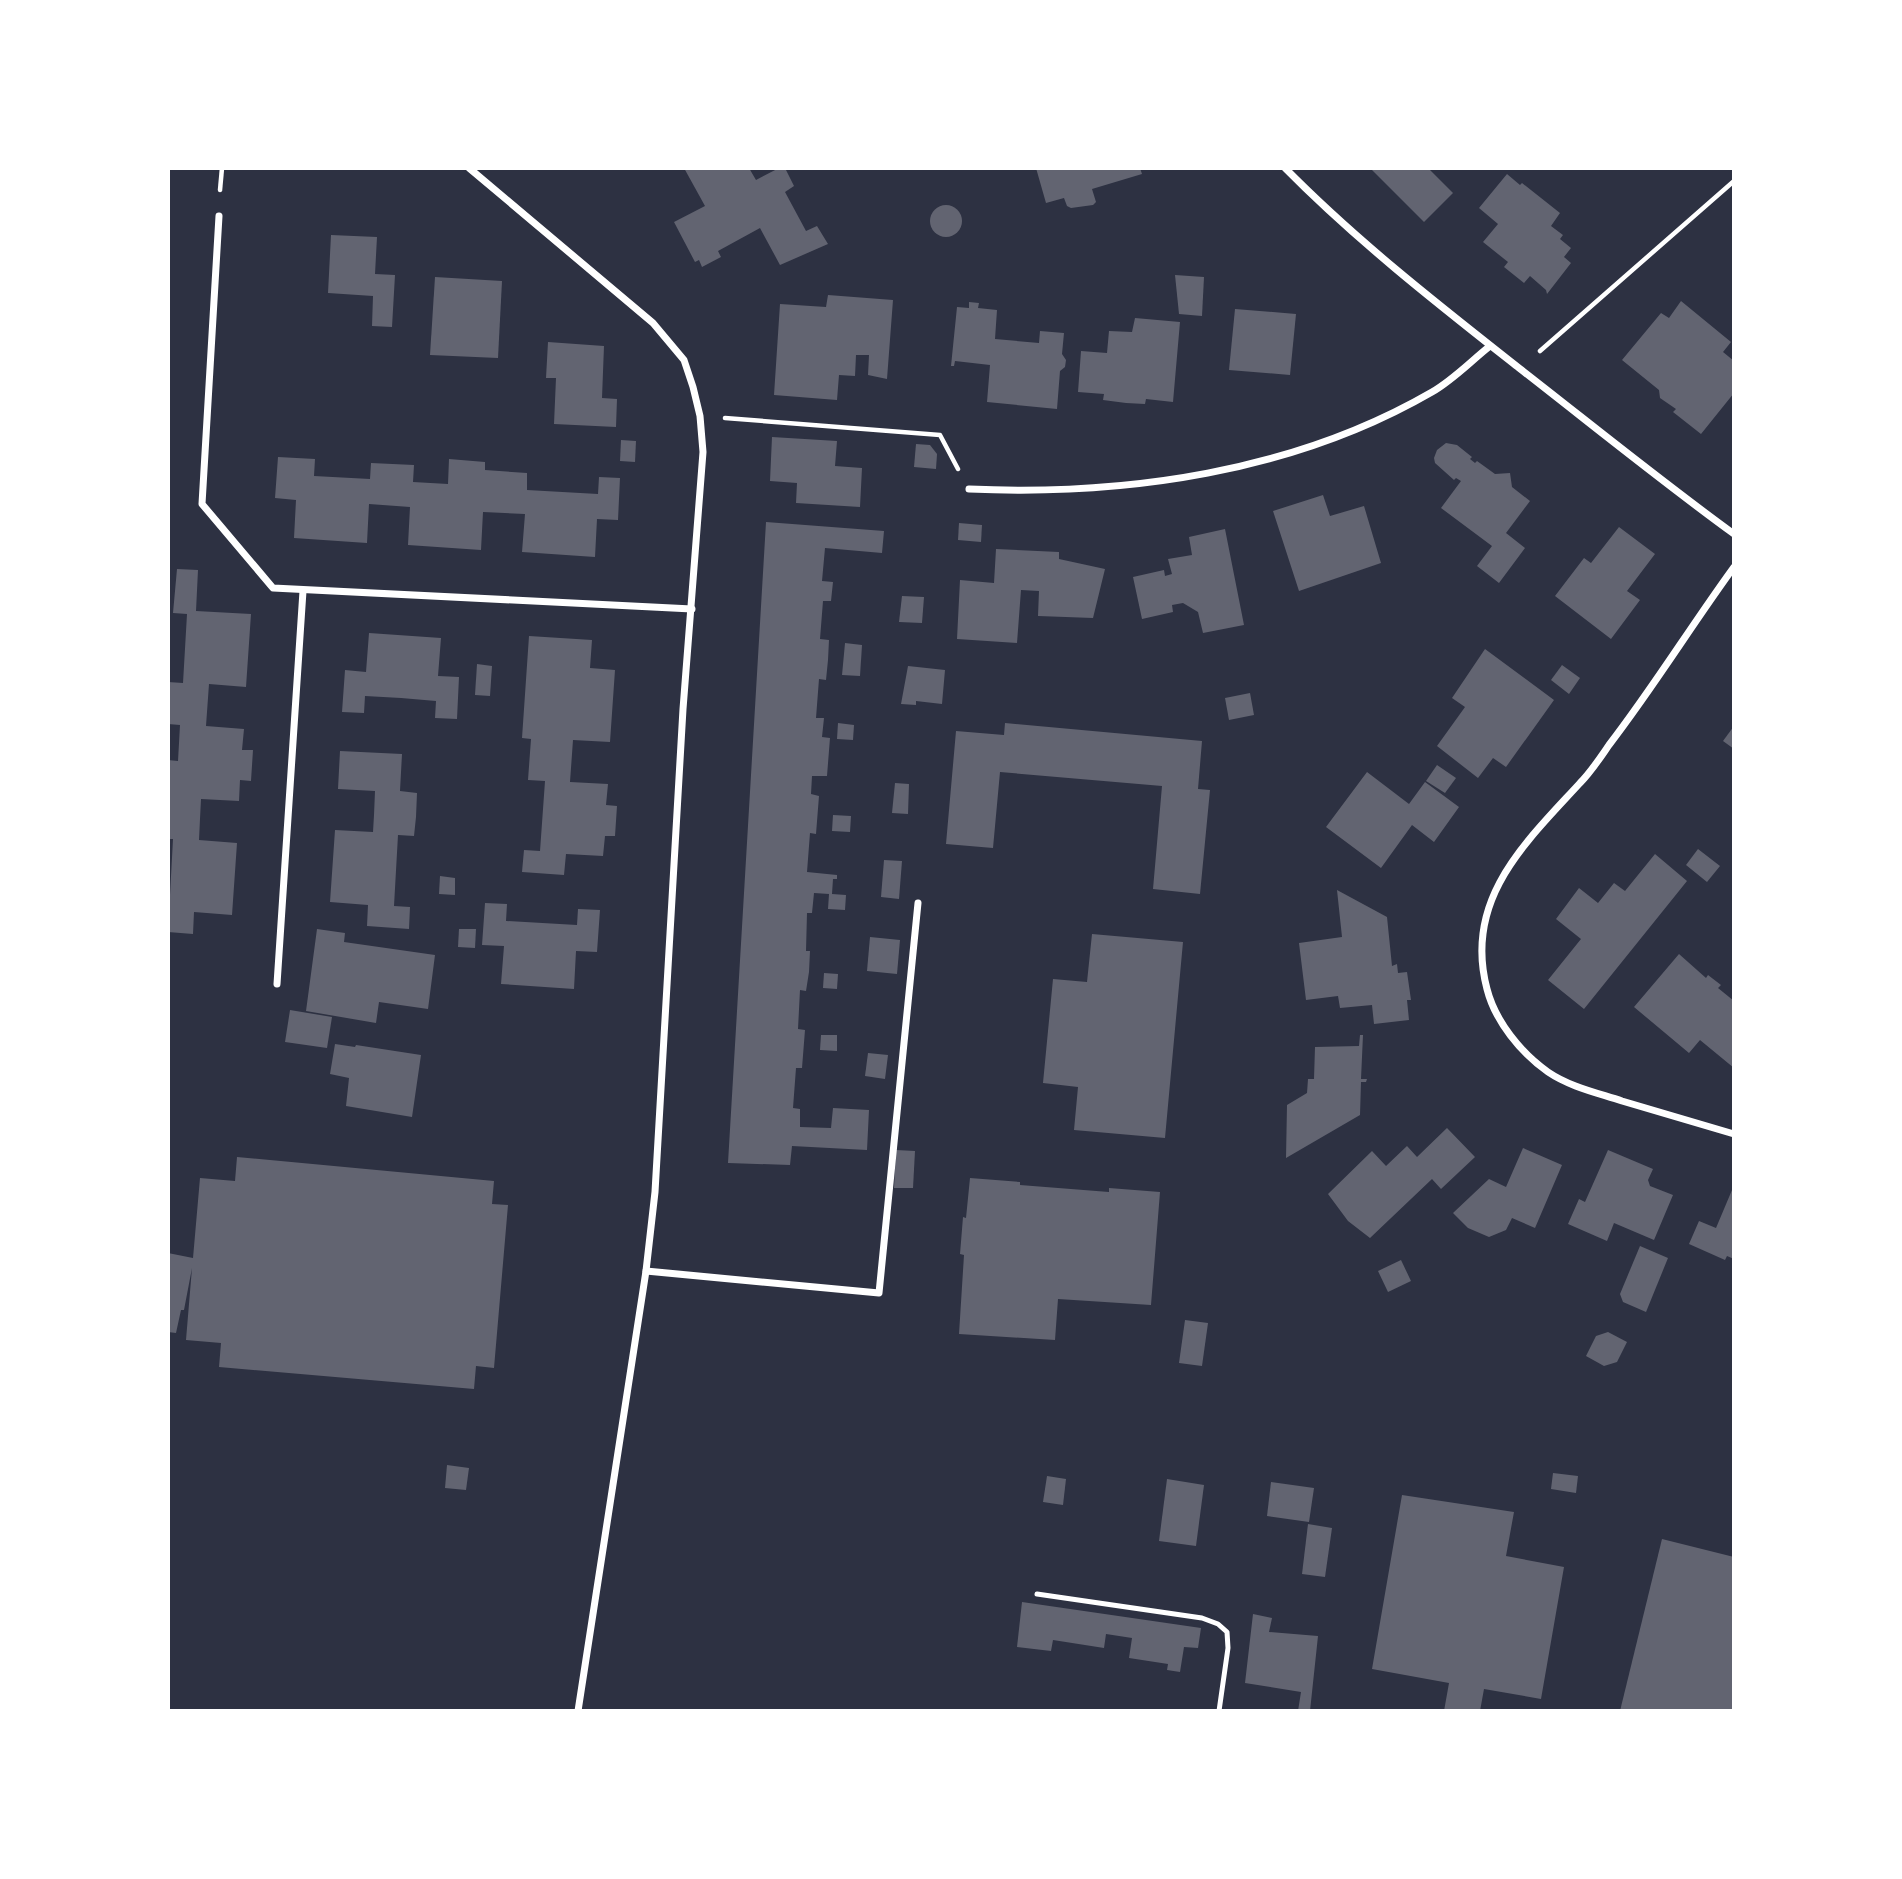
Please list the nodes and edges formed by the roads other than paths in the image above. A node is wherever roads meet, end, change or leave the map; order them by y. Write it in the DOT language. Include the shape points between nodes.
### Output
graph roads {
  1 [pos="469,168"];
  2 [pos="1285,168"];
  3 [pos="219,216"];
  4 [pos="1490,346"];
  5 [pos="969,489"];
  6 [pos="1734,534"];
  7 [pos="1734,567"];
  8 [pos="303,591"];
  9 [pos="692,609"];
  10 [pos="918,903"];
  11 [pos="277,984"];
  12 [pos="1734,1134"];
  13 [pos="646,1271"];
  14 [pos="1037,1594"];
  15 [pos="578,1711"];
  16 [pos="1219,1711"];
  1 -- 9 [label="street" via="653,323 684,360 694,387 704,453"];
  2 -- 4 [label="street" via="1382,257"];
  3 -- 8 [label="street" via="202,504 273,588"];
  4 -- 5 [label="street" via="1434,391 1367,426 1295,452 1222,471 1103,488"];
  4 -- 6 [label="street"];
  7 -- 12 [label="street" via="1612,742 1504,873 1486,912 1481,947 1491,1005 1513,1038 1550,1074 1579,1088"];
  8 -- 9 [label="street"];
  8 -- 11 [label="street"];
  9 -- 13 [label="street" via="655,1192"];
  10 -- 13 [label="street" via="879,1293"];
  13 -- 15 [label="street"];
  14 -- 16 [label="lane" via="1218,1624 1227,1632 1228,1648"];
}
